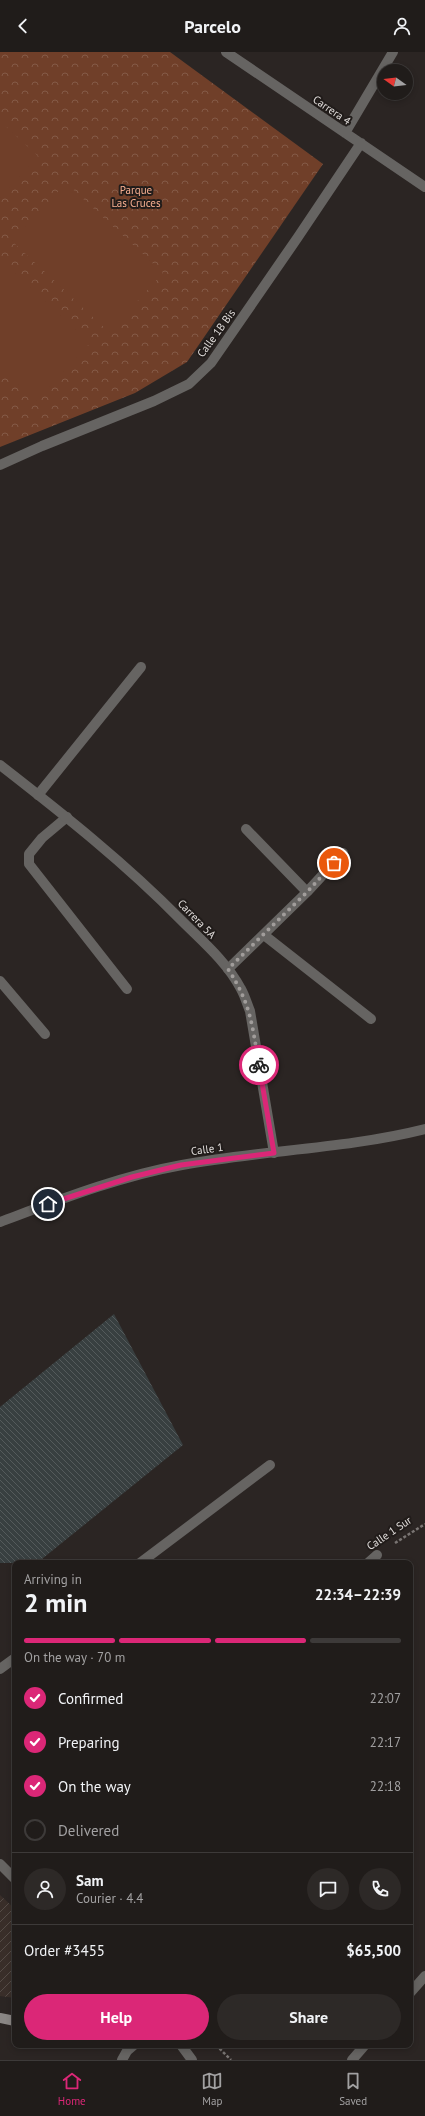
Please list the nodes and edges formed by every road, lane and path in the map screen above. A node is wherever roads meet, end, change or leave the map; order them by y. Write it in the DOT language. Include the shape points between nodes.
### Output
graph roads {
  1 [pos="226,52"];
  2 [pos="393,52"];
  3 [pos="240,56"];
  4 [pos="345,133"];
  5 [pos="361,143"];
  6 [pos="425,187"];
  7 [pos="0,465"];
  8 [pos="141,667"];
  9 [pos="0,765"];
  10 [pos="38,795"];
  11 [pos="67,817"];
  12 [pos="246,829"];
  13 [pos="342,853"];
  14 [pos="307,892"];
  15 [pos="264,935"];
  16 [pos="228,969"];
  17 [pos="0,981"];
  18 [pos="127,990"];
  19 [pos="371,1019"];
  20 [pos="45,1034"];
  21 [pos="425,1129"];
  22 [pos="274,1153"];
  23 [pos="0,1222"];
  24 [pos="270,1465"];
  25 [pos="425,1524"];
  26 [pos="377,1555"];
  27 [pos="144,1560"];
  28 [pos="371,1560"];
  29 [pos="12,1660"];
  30 [pos="0,1669"];
  31 [pos="0,1864"];
  32 [pos="12,1873"];
  33 [pos="425,1976"];
  34 [pos="413,1990"];
  35 [pos="0,2018"];
  36 [pos="12,2020"];
  37 [pos="130,2048"];
  38 [pos="183,2048"];
  39 [pos="219,2048"];
  40 [pos="362,2048"];
  41 [pos="122,2060"];
  42 [pos="192,2060"];
  43 [pos="231,2060"];
  44 [pos="352,2060"];
  1 -- 3 [label="street, Carrera 4"];
  2 -- 4 [label="street"];
  3 -- 4 [label="street, Carrera 4"];
  4 -- 5 [label="street, Carrera 4"];
  5 -- 6 [label="street, Carrera 4"];
  5 -- 7 [label="street, Calle 1B Bis" via="211,363 189,384"];
  8 -- 10 [label="street"];
  9 -- 10 [label="street, Carrera 5A"];
  10 -- 11 [label="street, Carrera 5A"];
  11 -- 16 [label="street, Carrera 5A" via="153,892"];
  11 -- 18 [label="street" via="42,838 29,854 29,864"];
  12 -- 14 [label="street"];
  13 -- 14 [label="street"];
  14 -- 15 [label="street"];
  15 -- 16 [label="street"];
  15 -- 19 [label="street"];
  16 -- 22 [label="street, Carrera 5A" via="242,989 250,1011"];
  17 -- 20 [label="street"];
  21 -- 22 [label="street, Calle 1" via="356,1143"];
  22 -- 23 [label="street, Calle 1" via="181,1165 132,1177 84,1191"];
  24 -- 27 [label="street"];
  25 -- 26 [label="path, Calle 1 Sur"];
  26 -- 28 [label="street, Calle 1 Sur"];
  29 -- 30 [label="street"];
  31 -- 32 [label="street"];
  33 -- 34 [label="street"];
  35 -- 36 [label="main road"];
  37 -- 41 [label="street"];
  38 -- 42 [label="street"];
  39 -- 43 [label="path"];
  40 -- 44 [label="street"];
}
